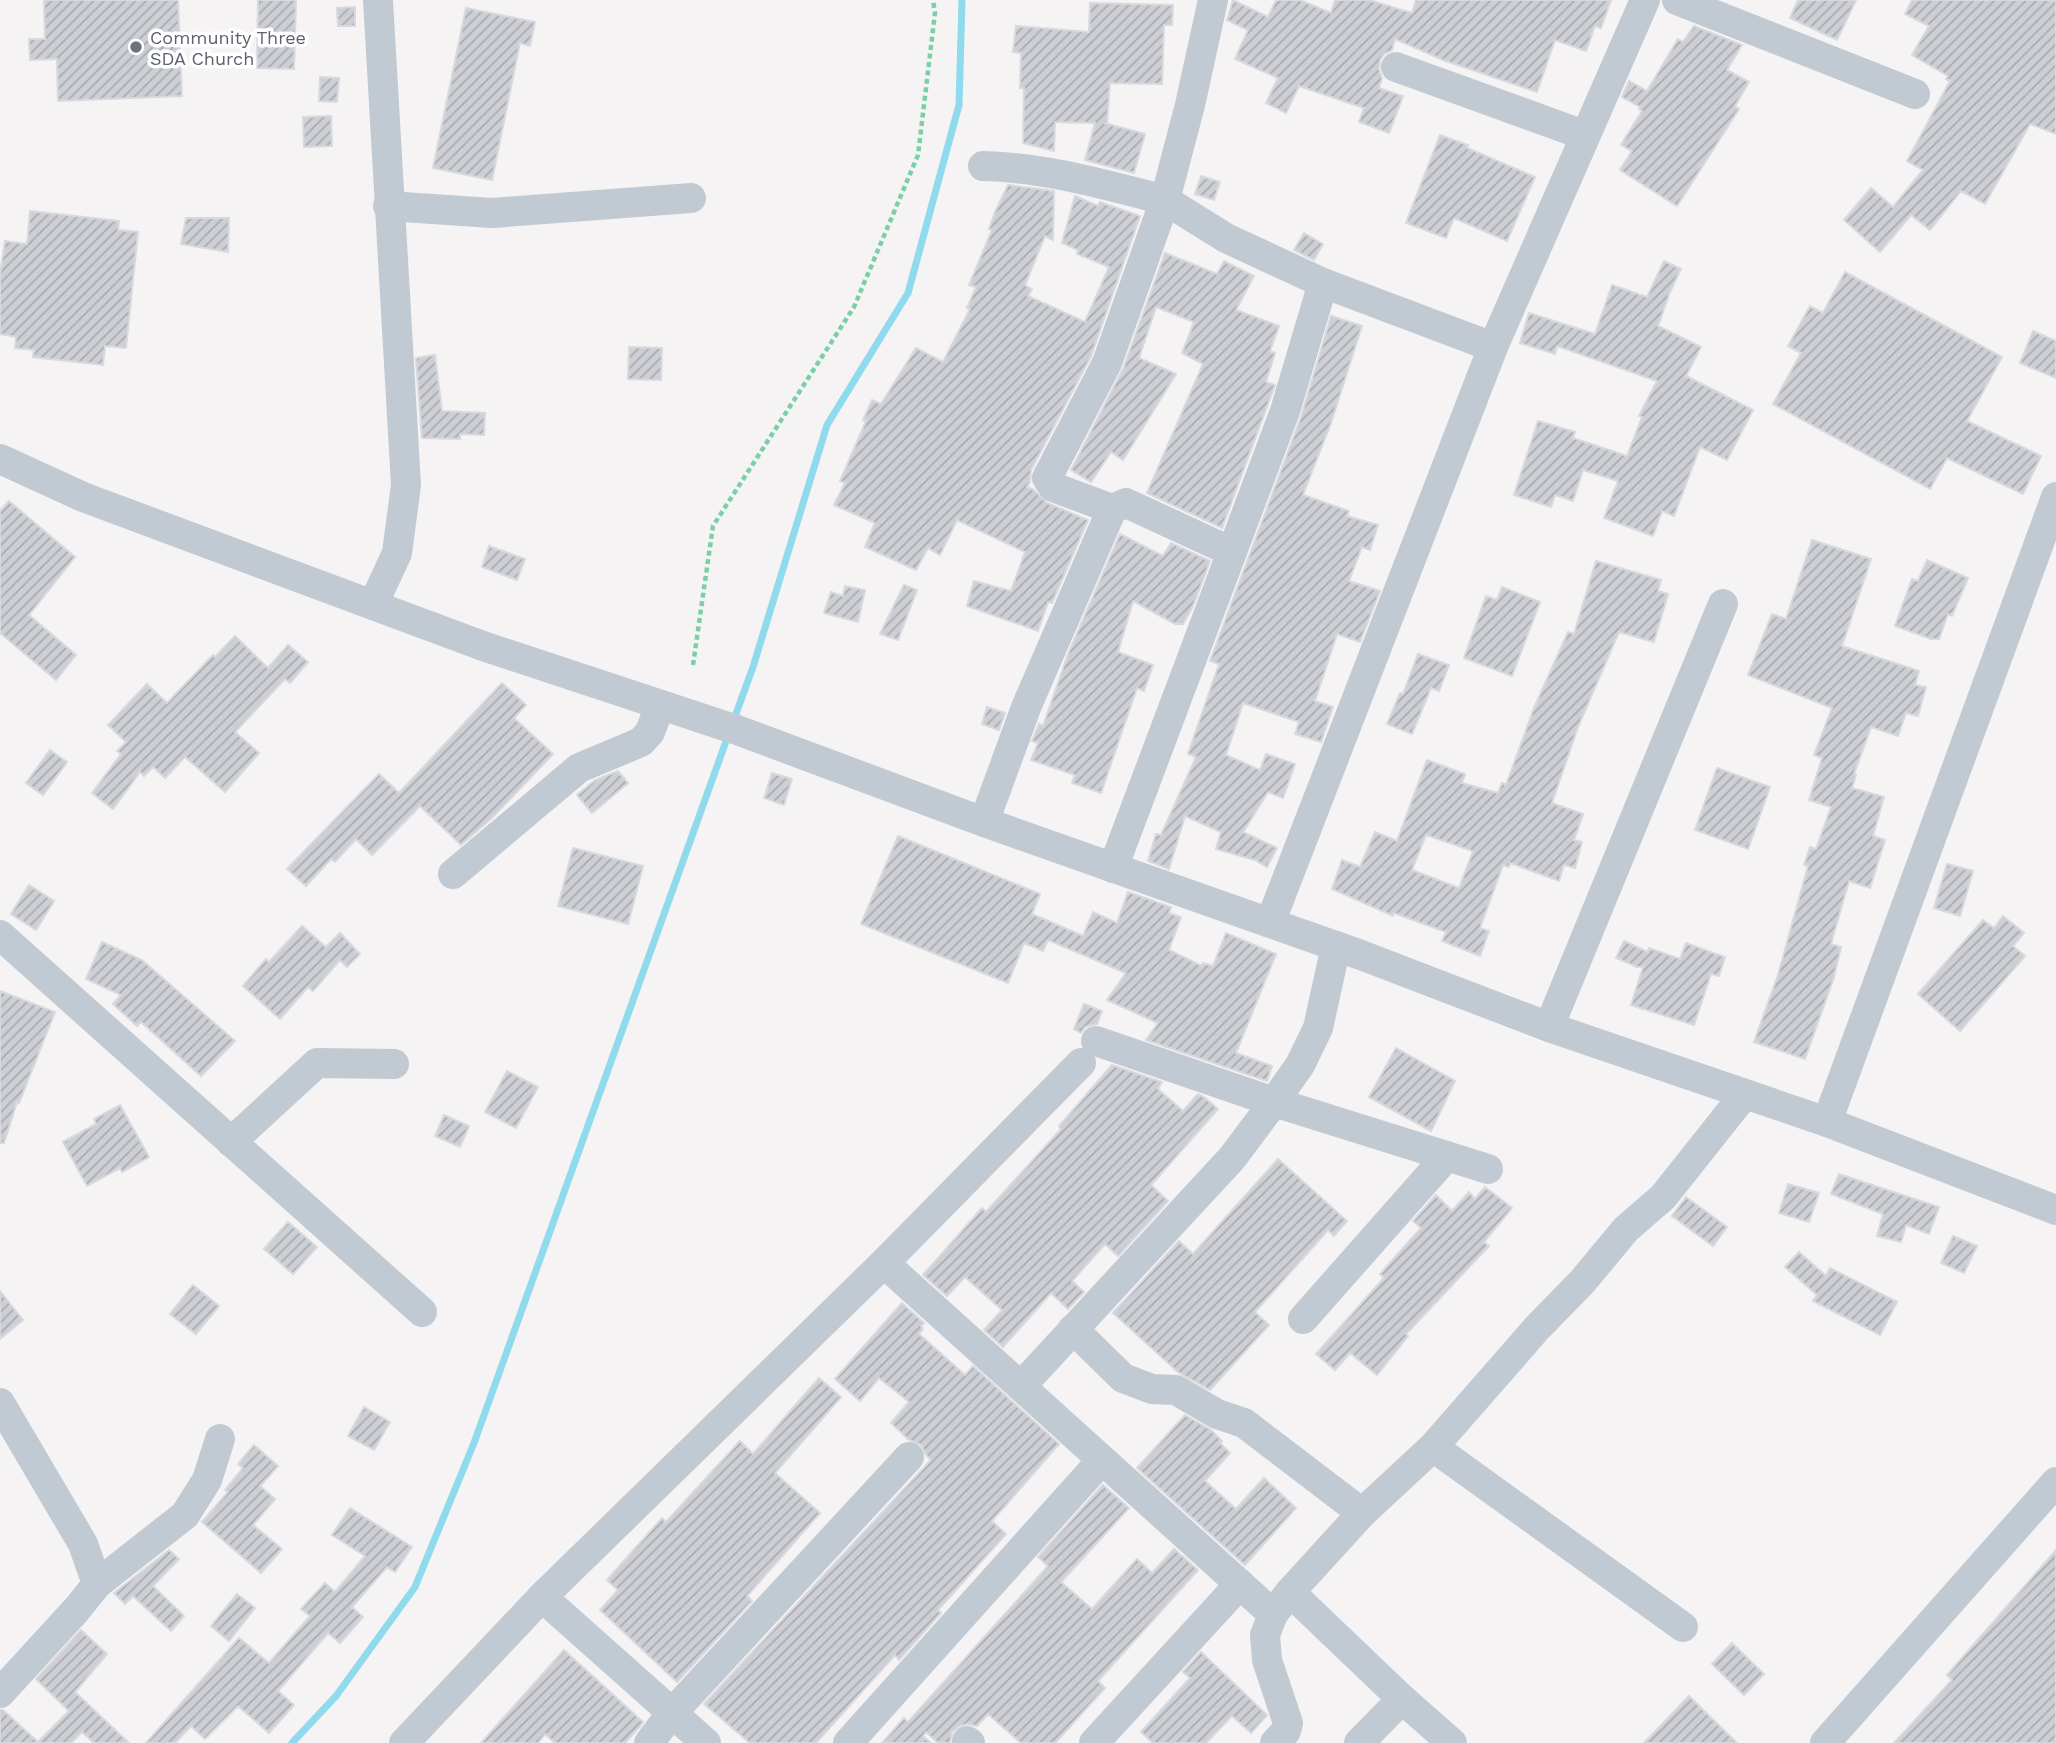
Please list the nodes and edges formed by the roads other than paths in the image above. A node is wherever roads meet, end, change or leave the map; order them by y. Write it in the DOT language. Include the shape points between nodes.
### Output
graph roads {
  1 [pos="378,0"];
  2 [pos="1213,0"];
  3 [pos="1645,0"];
  4 [pos="1677,0"];
  5 [pos="1396,67"];
  6 [pos="1915,94"];
  7 [pos="1584,135"];
  8 [pos="983,166"];
  9 [pos="691,198"];
  10 [pos="1165,200"];
  11 [pos="388,206"];
  12 [pos="1323,283"];
  13 [pos="1493,348"];
  14 [pos="0,459"];
  15 [pos="2056,497"];
  16 [pos="1112,509"];
  17 [pos="1232,552"];
  18 [pos="1723,604"];
  19 [pos="373,605"];
  20 [pos="660,705"];
  21 [pos="984,822"];
  22 [pos="1113,868"];
  23 [pos="453,874"];
  24 [pos="1270,923"];
  25 [pos="0,935"];
  26 [pos="1336,946"];
  27 [pos="1549,1027"];
  28 [pos="394,1064"];
  29 [pos="1744,1095"];
  30 [pos="1274,1102"];
  31 [pos="1827,1122"];
  32 [pos="231,1142"];
  33 [pos="1447,1156"];
  34 [pos="1488,1168"];
  35 [pos="2056,1210"];
  36 [pos="884,1263"];
  37 [pos="422,1312"];
  38 [pos="1303,1319"];
  39 [pos="1073,1329"];
  40 [pos="1021,1385"];
  41 [pos="0,1403"];
  42 [pos="220,1438"];
  43 [pos="1433,1447"];
  44 [pos="909,1457"];
  45 [pos="1102,1460"];
  46 [pos="2056,1482"];
  47 [pos="1362,1514"];
  48 [pos="97,1584"];
  49 [pos="1240,1584"];
  50 [pos="542,1597"];
  51 [pos="1282,1603"];
  52 [pos="1682,1627"];
  53 [pos="0,1693"];
  54 [pos="1402,1699"];
  55 [pos="672,1713"];
  56 [pos="404,1743"];
  57 [pos="649,1743"];
  58 [pos="706,1743"];
  59 [pos="848,1743"];
  60 [pos="1094,1743"];
  61 [pos="1275,1743"];
  62 [pos="1359,1743"];
  63 [pos="1452,1743"];
  64 [pos="1825,1743"];
  1 -- 11 [label="street"];
  2 -- 10 [label="street"];
  3 -- 7 [label="street"];
  4 -- 6 [label="street"];
  5 -- 7 [label="street"];
  7 -- 13 [label="street"];
  8 -- 10 [label="street" via="1090,181"];
  9 -- 11 [label="street" via="492,213"];
  10 -- 12 [label="street" via="1226,238"];
  10 -- 16 [label="street" via="1107,363 1047,478 1053,487"];
  11 -- 19 [label="street" via="406,485 397,553"];
  12 -- 13 [label="street"];
  12 -- 17 [label="street" via="1285,411"];
  13 -- 24 [label="street"];
  14 -- 19 [label="street" via="83,497"];
  15 -- 31 [label="street"];
  16 -- 17 [label="street" via="1126,503"];
  16 -- 21 [label="street" via="1027,705"];
  17 -- 22 [label="street"];
  18 -- 27 [label="street"];
  19 -- 20 [label="street"];
  20 -- 21 [label="street"];
  20 -- 23 [label="street" via="641,743 579,768"];
  21 -- 22 [label="street"];
  22 -- 24 [label="street"];
  24 -- 26 [label="street"];
  25 -- 32 [label="street"];
  26 -- 27 [label="street"];
  26 -- 30 [label="street" via="1318,1028"];
  27 -- 29 [label="street"];
  28 -- 32 [label="street" via="317,1063"];
  29 -- 31 [label="street"];
  29 -- 43 [label="street" via="1663,1197 1626,1229"];
  30 -- 33 [label="street"];
  30 -- 36 [label="street" via="1088,1052"];
  30 -- 39 [label="street" via="1232,1158"];
  31 -- 35 [label="street"];
  32 -- 37 [label="street"];
  33 -- 34 [label="street"];
  33 -- 38 [label="street"];
  36 -- 40 [label="street"];
  36 -- 50 [label="street"];
  39 -- 40 [label="street"];
  39 -- 47 [label="street" via="1123,1378 1152,1389 1175,1390 1217,1414 1244,1423"];
  40 -- 45 [label="street"];
  41 -- 48 [label="street" via="83,1544"];
  42 -- 48 [label="street" via="207,1480 185,1515"];
  43 -- 47 [label="street"];
  43 -- 52 [label="street"];
  44 -- 55 [label="street"];
  45 -- 49 [label="street"];
  45 -- 59 [label="street"];
  46 -- 64 [label="street"];
  47 -- 51 [label="street"];
  48 -- 53 [label="street"];
  49 -- 51 [label="street"];
  49 -- 60 [label="street"];
  50 -- 55 [label="street"];
  50 -- 56 [label="street"];
  51 -- 54 [label="street"];
  51 -- 61 [label="street" via="1265,1635 1267,1660 1288,1723"];
  54 -- 62 [label="street"];
  54 -- 63 [label="street"];
  55 -- 57 [label="street"];
  55 -- 58 [label="street"];
}
